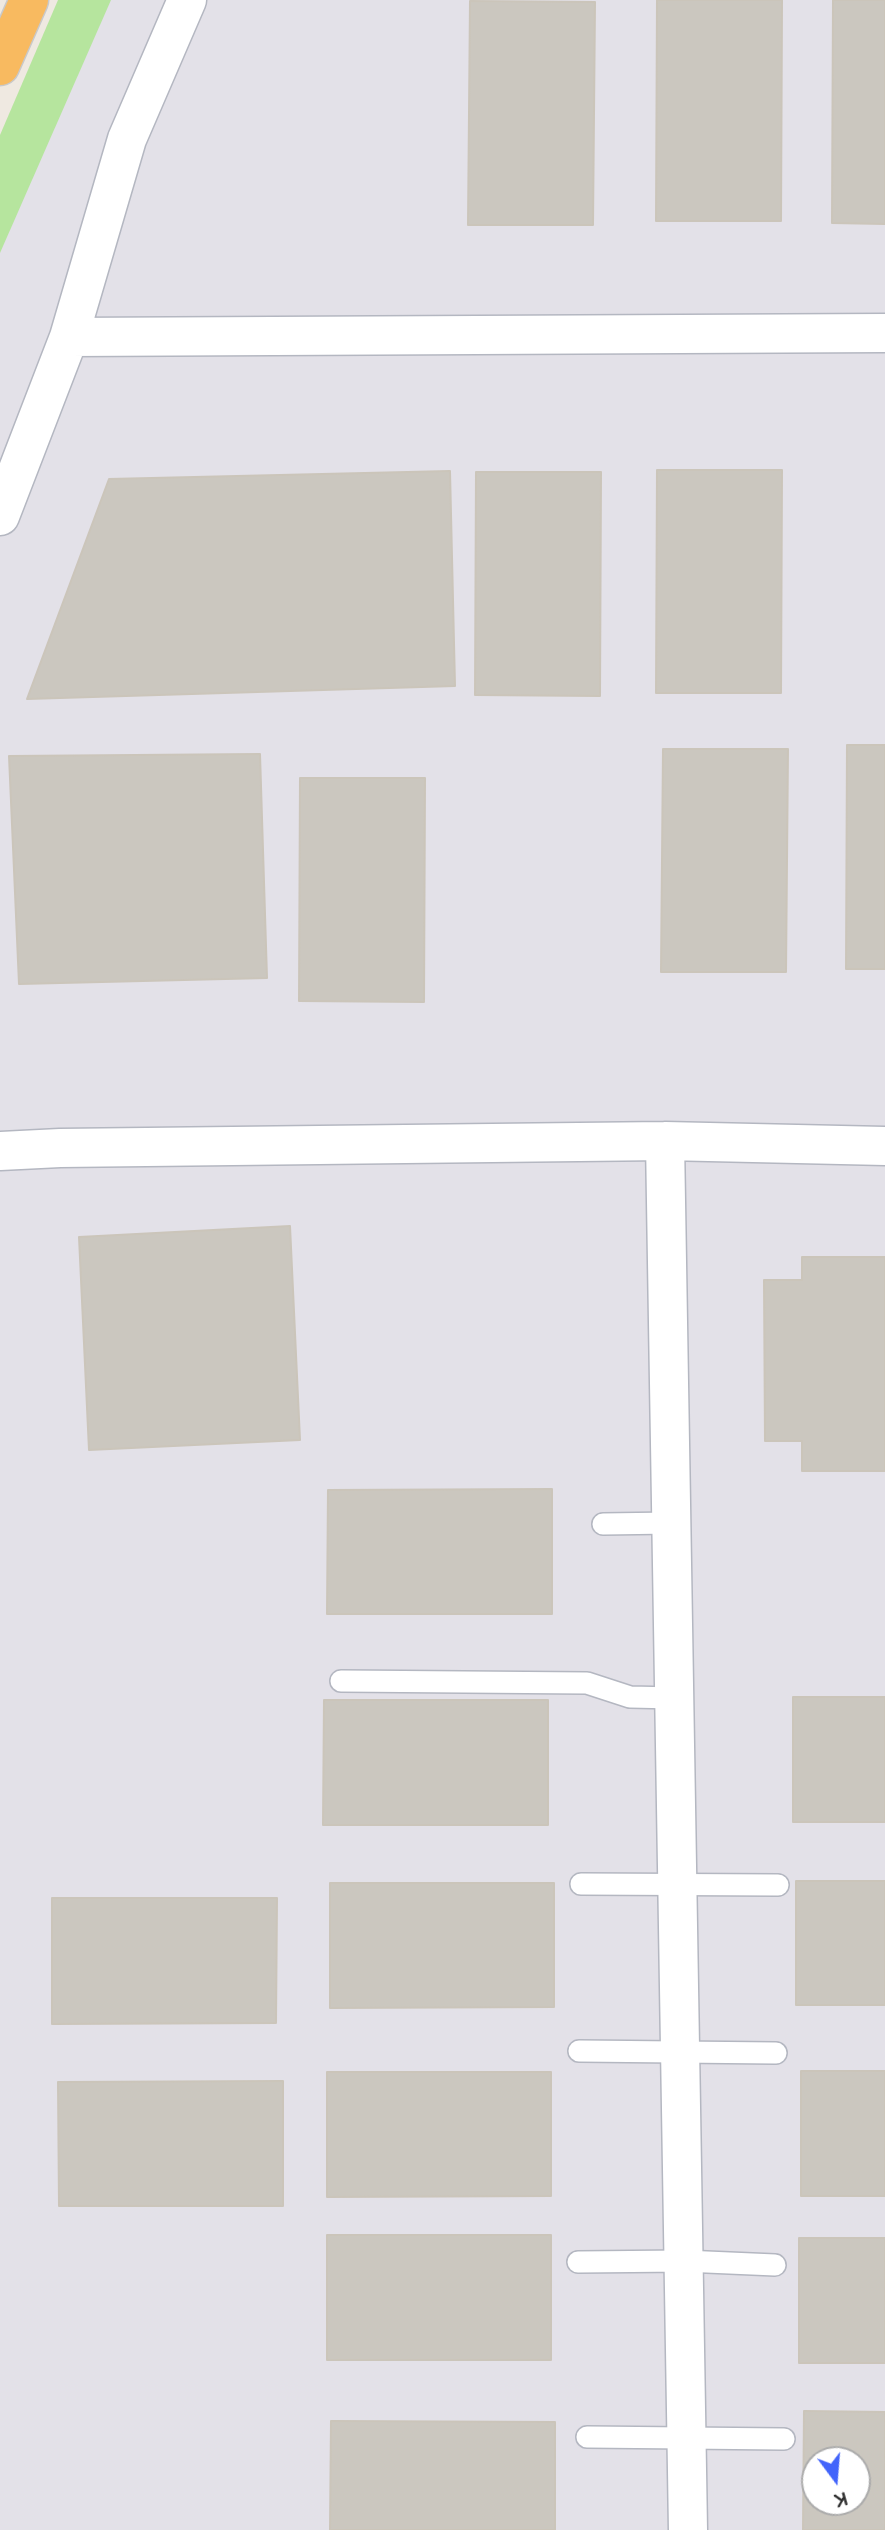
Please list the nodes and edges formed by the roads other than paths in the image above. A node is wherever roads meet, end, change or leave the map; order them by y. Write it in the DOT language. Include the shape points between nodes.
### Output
graph roads {
  1 [pos="29,0"];
  2 [pos="187,0"];
  3 [pos="0,66"];
  4 [pos="885,333"];
  5 [pos="69,337"];
  6 [pos="0,516"];
  7 [pos="665,1142"];
  8 [pos="885,1146"];
  9 [pos="0,1151"];
  10 [pos="672,1523"];
  11 [pos="603,1524"];
  12 [pos="341,1681"];
  13 [pos="675,1698"];
  14 [pos="678,1883"];
  15 [pos="581,1884"];
  16 [pos="778,1885"];
  17 [pos="579,2050"];
  18 [pos="680,2051"];
  19 [pos="776,2053"];
  20 [pos="684,2260"];
  21 [pos="579,2262"];
  22 [pos="775,2265"];
  23 [pos="587,2437"];
  24 [pos="687,2438"];
  25 [pos="784,2439"];
  26 [pos="688,2530"];
  1 -- 3 [label="highway"];
  2 -- 5 [label="street" via="127,139"];
  4 -- 5 [label="street"];
  5 -- 6 [label="street"];
  7 -- 8 [label="street"];
  7 -- 9 [label="street"];
  7 -- 10 [label="street"];
  10 -- 11 [label="lane"];
  10 -- 13 [label="street"];
  12 -- 13 [label="lane" via="587,1683 631,1697"];
  13 -- 14 [label="street"];
  14 -- 15 [label="lane"];
  14 -- 16 [label="lane"];
  14 -- 18 [label="street"];
  17 -- 18 [label="lane"];
  18 -- 19 [label="lane"];
  18 -- 20 [label="street"];
  20 -- 21 [label="lane"];
  20 -- 22 [label="lane"];
  20 -- 24 [label="street"];
  23 -- 24 [label="lane"];
  24 -- 25 [label="lane"];
  24 -- 26 [label="street"];
}
